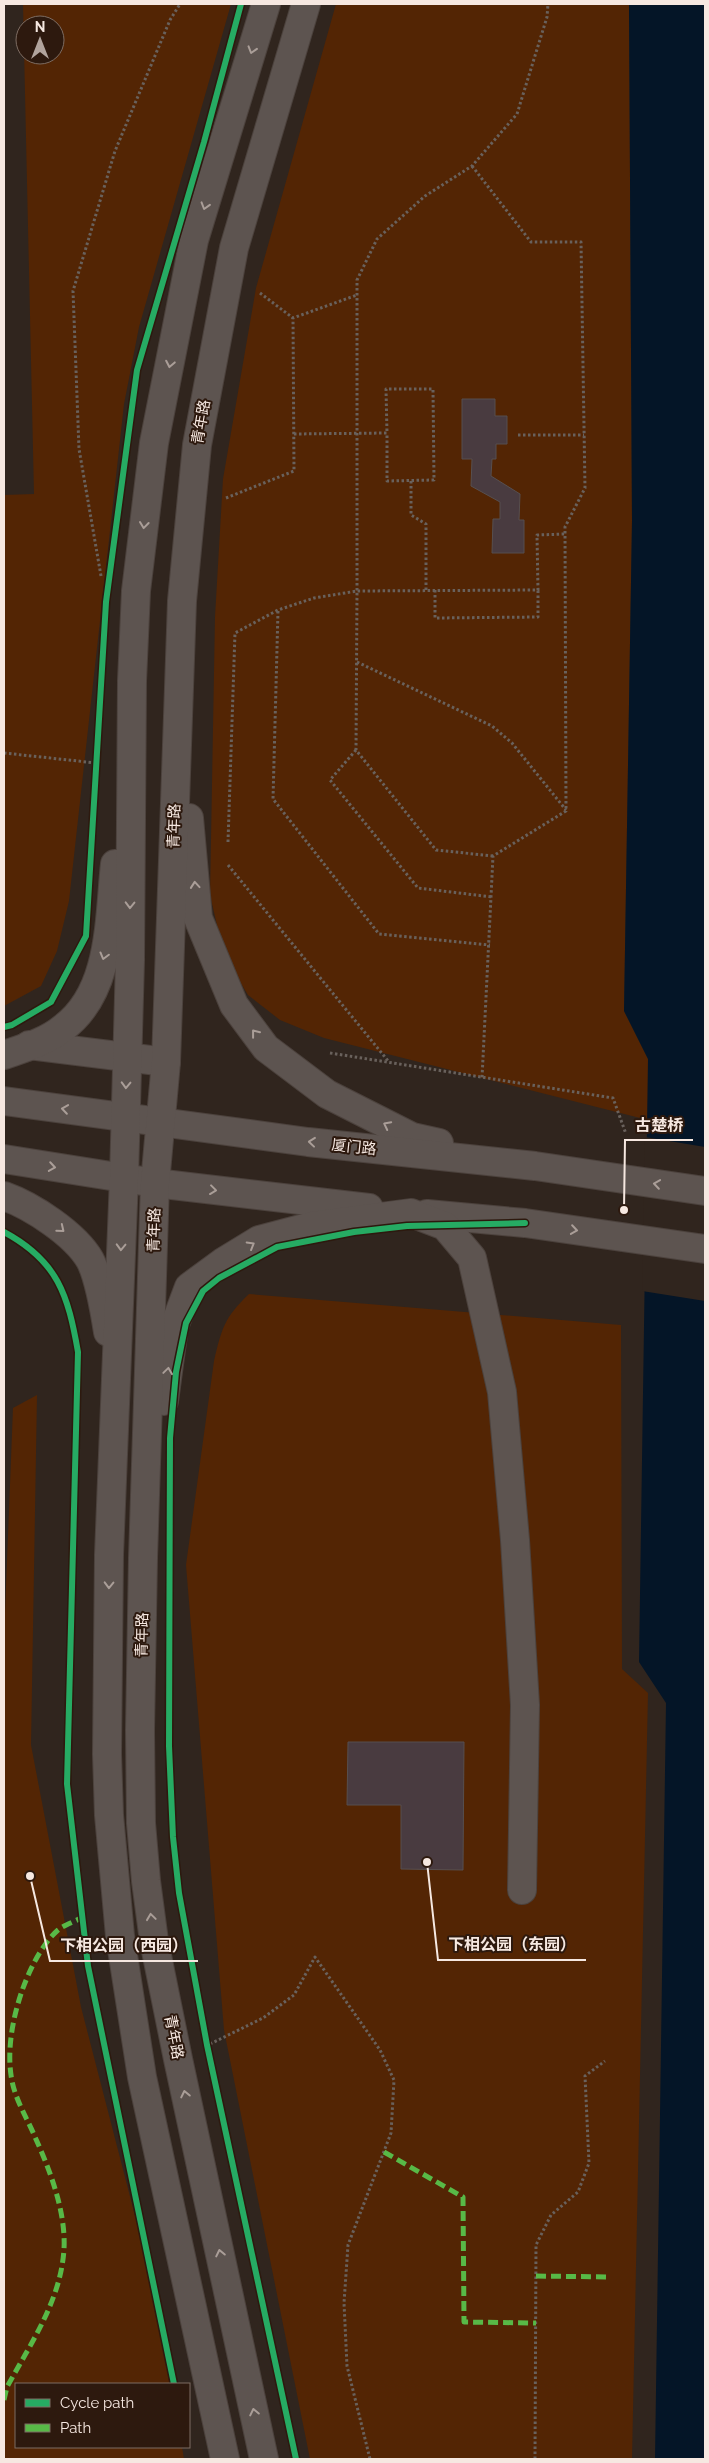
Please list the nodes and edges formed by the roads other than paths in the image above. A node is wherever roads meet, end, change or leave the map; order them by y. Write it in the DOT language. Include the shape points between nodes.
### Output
graph roads {
  1 [pos="266,4"];
  2 [pos="306,4"];
  3 [pos="132,681"];
  4 [pos="178,701"];
  5 [pos="4,1042"];
  6 [pos="31,1045"];
  7 [pos="4,1055"];
  8 [pos="127,1058"];
  9 [pos="166,1062"];
  10 [pos="4,1101"];
  11 [pos="125,1118"];
  12 [pos="162,1123"];
  13 [pos="4,1159"];
  14 [pos="535,1166"];
  15 [pos="124,1178"];
  16 [pos="155,1183"];
  17 [pos="705,1191"];
  18 [pos="4,1196"];
  19 [pos="4,1209"];
  20 [pos="411,1213"];
  21 [pos="38,1214"];
  22 [pos="705,1249"];
  23 [pos="109,1555"];
  24 [pos="143,1558"];
  25 [pos="522,1890"];
  26 [pos="225,2459"];
  27 [pos="264,2459"];
  1 -- 3 [label="street, one-way" via="194,240 154,443 136,591"];
  2 -- 4 [label="street, 青年路" via="234,248 197,445 182,602"];
  3 -- 6 [label="street, one-way" via="106,953 88,1003 64,1028"];
  3 -- 8 [label="street, one-way"];
  4 -- 9 [label="street, 青年路"];
  14 -- 4 [label="street, one-way" via="412,1137 327,1094 266,1048 239,1013 214,962 198,918"];
  5 -- 6 [label="street"];
  6 -- 7 [label="street"];
  6 -- 8 [label="street"];
  8 -- 9 [label="street"];
  8 -- 11 [label="street, one-way"];
  9 -- 12 [label="street, 青年路"];
  11 -- 10 [label="street, 厦门路, one-way"];
  11 -- 12 [label="street, 厦门路"];
  11 -- 15 [label="street"];
  14 -- 12 [label="street, 厦门路, one-way"];
  12 -- 16 [label="street, 青年路"];
  13 -- 15 [label="street, one-way"];
  17 -- 14 [label="street, 厦门路, one-way"];
  15 -- 16 [label="street"];
  15 -- 23 [label="street, one-way"];
  16 -- 20 [label="street, one-way"];
  16 -- 24 [label="street, 青年路"];
  18 -- 21 [label="street"];
  19 -- 21 [label="street"];
  20 -- 22 [label="street, one-way" via="525,1223"];
  24 -- 20 [label="street, one-way" via="174,1327 188,1287 259,1240 312,1226"];
  20 -- 25 [label="street" via="445,1226 472,1258 502,1392 525,1706"];
  21 -- 23 [label="street, one-way" via="62,1229 90,1260 105,1311 113,1376"];
  23 -- 26 [label="street, one-way" via="107,1754 120,1936 142,2077"];
  27 -- 24 [label="street, 青年路, one-way" via="154,1941 141,1823"];
}
